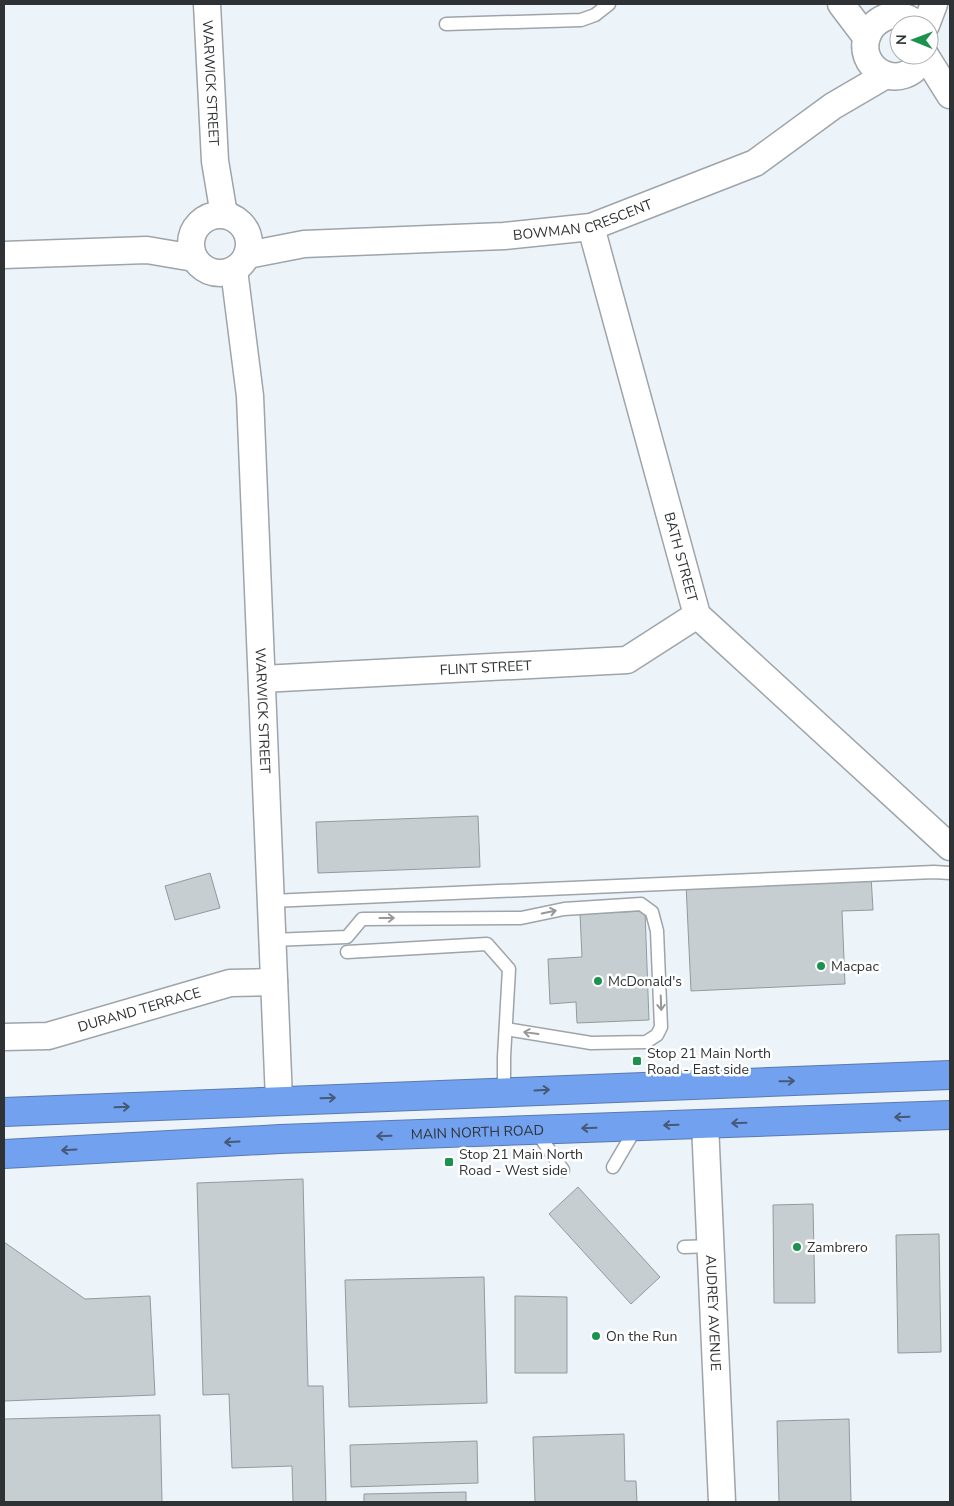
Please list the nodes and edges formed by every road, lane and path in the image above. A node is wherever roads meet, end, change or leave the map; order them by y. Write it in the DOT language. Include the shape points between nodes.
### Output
graph roads {
  1 [pos="207,4"];
  2 [pos="609,4"];
  3 [pos="842,4"];
  4 [pos="868,4"];
  5 [pos="934,4"];
  6 [pos="906,15"];
  7 [pos="916,15"];
  8 [pos="889,18"];
  9 [pos="446,24"];
  10 [pos="889,48"];
  11 [pos="889,51"];
  12 [pos="889,65"];
  13 [pos="906,65"];
  14 [pos="950,96"];
  15 [pos="591,227"];
  16 [pos="220,245"];
  17 [pos="4,255"];
  18 [pos="697,615"];
  19 [pos="262,679"];
  20 [pos="950,847"];
  21 [pos="950,873"];
  22 [pos="271,902"];
  23 [pos="272,940"];
  24 [pos="347,952"];
  25 [pos="274,982"];
  26 [pos="506,1029"];
  27 [pos="4,1037"];
  28 [pos="950,1074"];
  29 [pos="703,1083"];
  30 [pos="504,1092"];
  31 [pos="279,1100"];
  32 [pos="4,1112"];
  33 [pos="950,1115"];
  34 [pos="705,1124"];
  35 [pos="637,1126"];
  36 [pos="536,1130"];
  37 [pos="280,1139"];
  38 [pos="4,1154"];
  39 [pos="613,1167"];
  40 [pos="563,1170"];
  41 [pos="712,1246"];
  42 [pos="684,1247"];
  43 [pos="722,1502"];
  1 -- 16 [label="street, WARWICK STREET"];
  2 -- 9 [label="lane" via="595,15 581,20"];
  3 -- 11 [label="street"];
  4 -- 6 [label="street"];
  5 -- 7 [label="street"];
  8 -- 10 [label="street" via="882,18 872,26"];
  12 -- 15 [label="street, BOWMAN CRESCENT" via="755,163"];
  13 -- 14 [label="street"];
  15 -- 16 [label="street, BOWMAN CRESCENT" via="504,236"];
  15 -- 18 [label="street, BATH STREET"];
  16 -- 17 [label="street, BOWMAN CRESCENT"];
  16 -- 19 [label="street, WARWICK STREET" via="240,323 250,396"];
  18 -- 19 [label="street, FLINT STREET" via="628,660"];
  18 -- 20 [label="street, BATH STREET"];
  19 -- 22 [label="street, WARWICK STREET"];
  21 -- 22 [label="lane"];
  22 -- 23 [label="street, WARWICK STREET"];
  23 -- 25 [label="street, WARWICK STREET"];
  23 -- 26 [label="lane, one-way" via="347,937 362,918 521,918 564,909 641,904 652,912 657,931 660,984 661,1027 657,1035 646,1042 591,1043"];
  24 -- 26 [label="lane" via="487,944 509,969"];
  25 -- 27 [label="street, DURAND TERRACE" via="230,983 48,1036"];
  25 -- 31 [label="street, WARWICK STREET"];
  26 -- 30 [label="lane"];
  29 -- 28 [label="highway, one-way"];
  30 -- 29 [label="highway, one-way"];
  29 -- 34 [label="highway"];
  31 -- 30 [label="highway, one-way"];
  32 -- 31 [label="highway, one-way"];
  31 -- 37 [label="highway"];
  33 -- 34 [label="highway, MAIN NORTH ROAD, one-way"];
  34 -- 35 [label="highway, MAIN NORTH ROAD, one-way"];
  34 -- 41 [label="street, AUDREY AVENUE"];
  35 -- 36 [label="highway, MAIN NORTH ROAD, one-way"];
  35 -- 39 [label="lane"];
  36 -- 37 [label="highway, MAIN NORTH ROAD, one-way"];
  36 -- 40 [label="lane"];
  37 -- 38 [label="highway, MAIN NORTH ROAD, one-way"];
  41 -- 42 [label="lane"];
  41 -- 43 [label="street, AUDREY AVENUE"];
}
